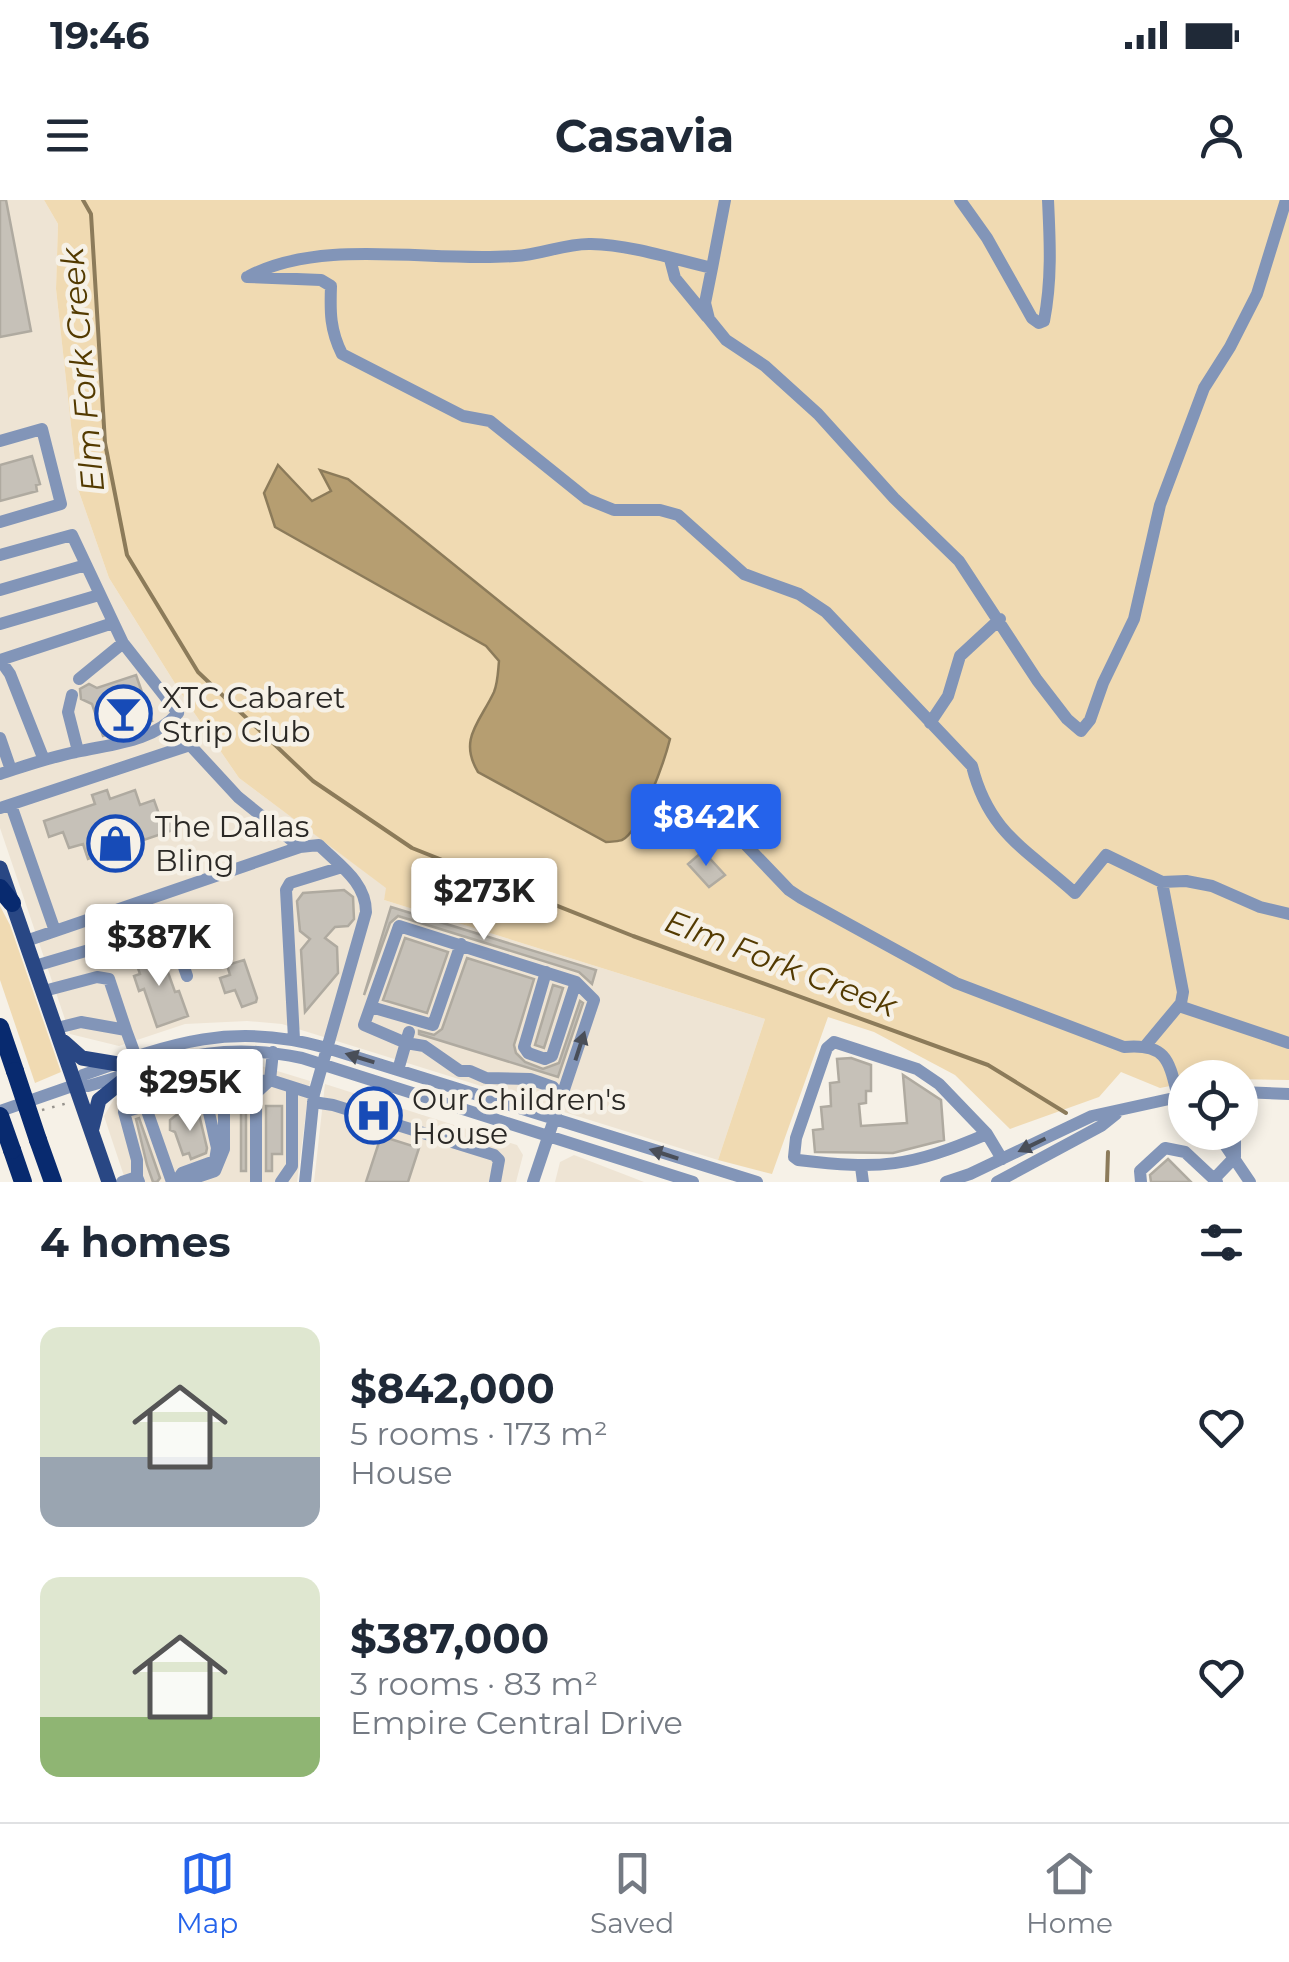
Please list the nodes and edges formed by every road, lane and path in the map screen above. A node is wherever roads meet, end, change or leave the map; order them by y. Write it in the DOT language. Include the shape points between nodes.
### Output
graph roads {
  1 [pos="725,200"];
  2 [pos="960,200"];
  3 [pos="1048,200"];
  4 [pos="1286,200"];
  5 [pos="670,259"];
  6 [pos="712,268"];
  7 [pos="708,318"];
  8 [pos="0,441"];
  9 [pos="0,522"];
  10 [pos="0,555"];
  11 [pos="86,565"];
  12 [pos="0,590"];
  13 [pos="99,595"];
  14 [pos="1000,619"];
  15 [pos="0,624"];
  16 [pos="113,624"];
  17 [pos="123,644"];
  18 [pos="0,660"];
  19 [pos="5,676"];
  20 [pos="79,680"];
  21 [pos="72,695"];
  22 [pos="930,722"];
  23 [pos="0,738"];
  24 [pos="78,751"];
  25 [pos="44,760"];
  26 [pos="6,772"];
  27 [pos="704,801"];
  28 [pos="5,807"];
  29 [pos="300,847"];
  30 [pos="0,868"];
  31 [pos="342,868"];
  32 [pos="1162,882"];
  33 [pos="6,895"];
  34 [pos="1289,914"];
  35 [pos="55,931"];
  36 [pos="26,941"];
  37 [pos="461,944"];
  38 [pos="88,950"];
  39 [pos="35,966"];
  40 [pos="546,972"];
  41 [pos="187,976"];
  42 [pos="96,977"];
  43 [pos="576,982"];
  44 [pos="51,990"];
  45 [pos="1179,1006"];
  46 [pos="371,1008"];
  47 [pos="0,1028"];
  48 [pos="62,1030"];
  49 [pos="126,1030"];
  50 [pos="408,1037"];
  51 [pos="294,1039"];
  52 [pos="1289,1043"];
  53 [pos="1146,1045"];
  54 [pos="328,1048"];
  55 [pos="272,1052"];
  56 [pos="1168,1061"];
  57 [pos="322,1064"];
  58 [pos="132,1066"];
  59 [pos="398,1070"];
  60 [pos="270,1080"];
  61 [pos="74,1085"];
  62 [pos="224,1085"];
  63 [pos="292,1088"];
  64 [pos="1258,1093"];
  65 [pos="1289,1094"];
  66 [pos="561,1097"];
  67 [pos="314,1098"];
  68 [pos="1168,1099"];
  69 [pos="150,1104"];
  70 [pos="1118,1112"];
  71 [pos="0,1114"];
  72 [pos="553,1119"];
  73 [pos="92,1132"];
  74 [pos="986,1134"];
  75 [pos="547,1135"];
  76 [pos="1229,1150"];
  77 [pos="1235,1150"];
  78 [pos="1235,1158"];
  79 [pos="1002,1159"];
  80 [pos="861,1167"];
  81 [pos="138,1179"];
  82 [pos="1215,1180"];
  83 [pos="22,1182"];
  84 [pos="53,1182"];
  85 [pos="109,1182"];
  86 [pos="122,1182"];
  87 [pos="177,1182"];
  88 [pos="256,1182"];
  89 [pos="281,1182"];
  90 [pos="304,1182"];
  91 [pos="495,1182"];
  92 [pos="533,1182"];
  93 [pos="694,1182"];
  94 [pos="757,1182"];
  95 [pos="863,1182"];
  96 [pos="946,1182"];
  97 [pos="998,1182"];
  98 [pos="1141,1182"];
  99 [pos="1250,1182"];
  1 -- 6 [label="street"];
  2 -- 3 [label="street" via="1039,322 1049,295"];
  4 -- 14 [label="street" via="1248,314 1204,388 1160,505 1134,619 1086,727 1081,730 1062,714"];
  5 -- 6 [label="street"];
  5 -- 7 [label="street" via="676,278"];
  5 -- 22 [label="street" via="588,244 518,256 385,253 284,261 247,278 306,277 331,286 328,311 342,354 463,416 490,421 600,506 678,515 744,574 826,612"];
  6 -- 7 [label="street"];
  7 -- 14 [label="street" via="830,427 960,561"];
  8 -- 9 [label="street" via="42,429 61,504"];
  10 -- 11 [label="street" via="72,535"];
  11 -- 12 [label="street"];
  11 -- 13 [label="street"];
  13 -- 15 [label="street"];
  13 -- 16 [label="street"];
  14 -- 22 [label="street" via="960,656 948,696"];
  16 -- 17 [label="street"];
  16 -- 18 [label="street"];
  17 -- 20 [label="street"];
  17 -- 24 [label="street" via="178,713 128,742"];
  18 -- 19 [label="street"];
  19 -- 25 [label="street"];
  21 -- 24 [label="street" via="68,712"];
  22 -- 32 [label="street" via="972,766 980,794 1006,832 1075,892 1106,855"];
  23 -- 26 [label="street"];
  24 -- 25 [label="street"];
  25 -- 26 [label="street"];
  27 -- 53 [label="street" via="801,898 981,994 1124,1047"];
  28 -- 29 [label="street" via="190,744 238,796"];
  28 -- 35 [label="street"];
  29 -- 31 [label="street" via="319,846"];
  29 -- 35 [label="street"];
  30 -- 33 [label="main road"];
  31 -- 51 [label="street" via="290,882 286,890"];
  31 -- 54 [label="street" via="360,886 366,912"];
  32 -- 34 [label="street" via="1212,886"];
  32 -- 45 [label="street" via="1183,982"];
  33 -- 36 [label="main road"];
  35 -- 36 [label="street"];
  36 -- 39 [label="main road"];
  37 -- 40 [label="street"];
  37 -- 46 [label="street" via="432,1025"];
  37 -- 46 [label="street" via="399,926"];
  38 -- 39 [label="street"];
  38 -- 41 [label="street" via="170,926"];
  38 -- 42 [label="street"];
  39 -- 44 [label="main road"];
  40 -- 43 [label="street"];
  40 -- 43 [label="street" via="524,1046 546,1059"];
  42 -- 44 [label="street"];
  42 -- 49 [label="street" via="108,979"];
  66 -- 43 [label="street, one-way" via="594,1000"];
  44 -- 48 [label="main road"];
  45 -- 52 [label="street"];
  45 -- 53 [label="street"];
  46 -- 50 [label="street" via="364,1026"];
  47 -- 84 [label="highway, bridge"];
  48 -- 49 [label="street" via="81,1022"];
  48 -- 58 [label="main road" via="82,1058"];
  48 -- 61 [label="main road"];
  49 -- 58 [label="street"];
  50 -- 59 [label="street"];
  50 -- 66 [label="street" via="460,1071 530,1079"];
  51 -- 54 [label="street"];
  51 -- 58 [label="street" via="208,1037"];
  53 -- 56 [label="street"];
  54 -- 57 [label="street"];
  59 -- 54 [label="street, one-way"];
  55 -- 57 [label="street"];
  55 -- 58 [label="street" via="205,1052"];
  55 -- 60 [label="street"];
  57 -- 67 [label="street"];
  57 -- 75 [label="street"];
  58 -- 61 [label="street" via="84,1075"];
  58 -- 69 [label="street"];
  58 -- 73 [label="main road" via="98,1100"];
  59 -- 72 [label="street"];
  60 -- 62 [label="street"];
  60 -- 63 [label="street"];
  60 -- 88 [label="street" via="256,1093"];
  61 -- 71 [label="street"];
  61 -- 73 [label="main road"];
  62 -- 69 [label="street"];
  62 -- 87 [label="street" via="224,1149 214,1171"];
  63 -- 67 [label="street"];
  63 -- 89 [label="street" via="292,1166"];
  64 -- 65 [label="street"];
  66 -- 72 [label="street"];
  67 -- 90 [label="street"];
  67 -- 91 [label="street" via="494,1155"];
  68 -- 70 [label="street"];
  69 -- 81 [label="street" via="124,1112"];
  69 -- 87 [label="street"];
  70 -- 79 [label="street, one-way" via="1092,1116"];
  70 -- 97 [label="street"];
  71 -- 83 [label="highway, bridge"];
  72 -- 75 [label="street"];
  94 -- 72 [label="street, one-way"];
  73 -- 85 [label="main road"];
  74 -- 79 [label="street"];
  74 -- 80 [label="street" via="932,1158"];
  74 -- 80 [label="street" via="917,1069 834,1042 794,1156"];
  75 -- 92 [label="street"];
  75 -- 93 [label="street"];
  76 -- 78 [label="street"];
  77 -- 78 [label="street"];
  78 -- 82 [label="street"];
  78 -- 99 [label="street"];
  79 -- 96 [label="street"];
  80 -- 95 [label="street"];
  81 -- 86 [label="street"];
  82 -- 98 [label="street" via="1185,1152 1164,1148 1140,1171"];
}
